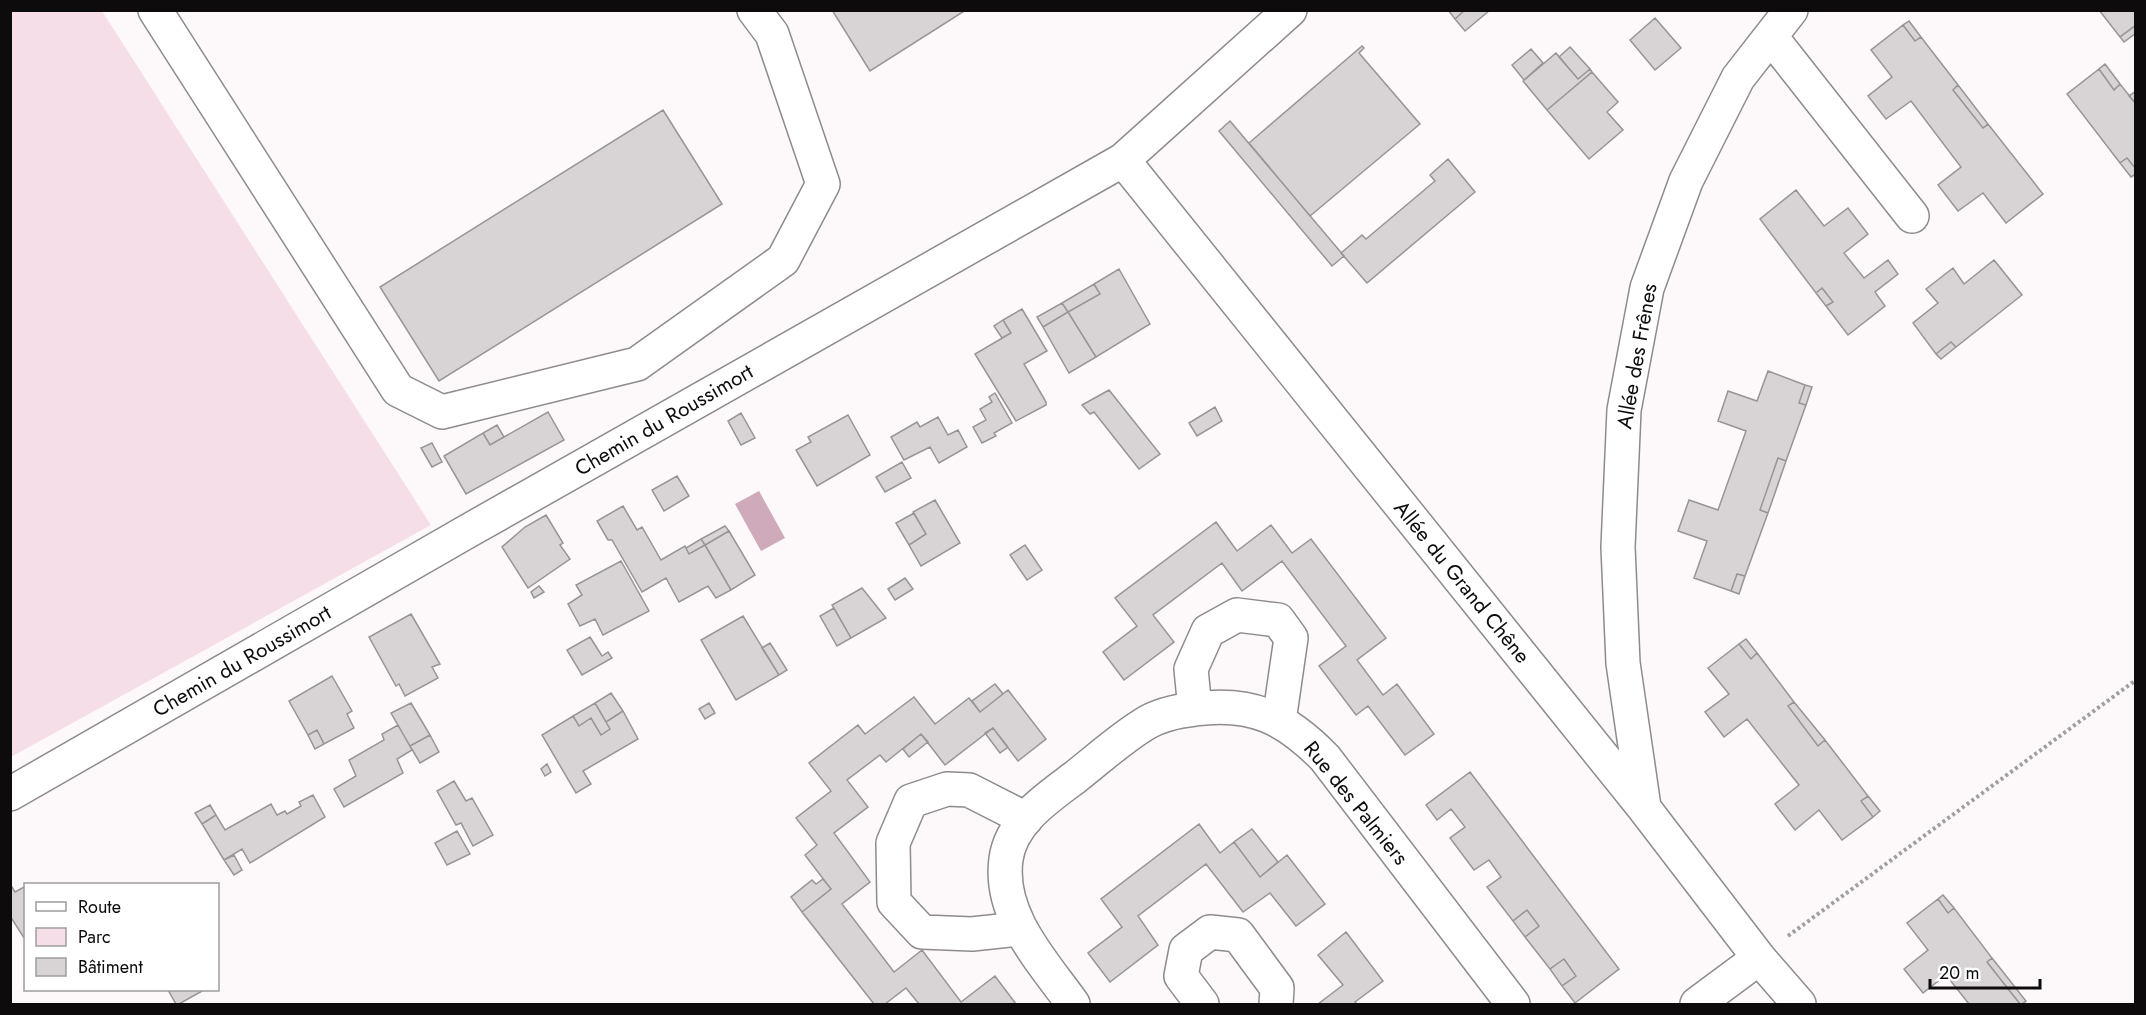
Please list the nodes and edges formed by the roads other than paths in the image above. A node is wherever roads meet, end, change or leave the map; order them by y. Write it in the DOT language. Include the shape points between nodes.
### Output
graph roads {
  1 [pos="155,10"];
  2 [pos="754,10"];
  3 [pos="1290,10"];
  4 [pos="1791,10"];
  5 [pos="1770,37"];
  6 [pos="1123,160"];
  7 [pos="1912,216"];
  8 [pos="1195,709"];
  9 [pos="1279,721"];
  10 [pos="10,794"];
  11 [pos="1644,808"];
  12 [pos="1026,819"];
  13 [pos="1019,929"];
  14 [pos="1759,958"];
  15 [pos="1073,1005"];
  16 [pos="1202,1005"];
  17 [pos="1276,1005"];
  18 [pos="1514,1005"];
  19 [pos="1697,1005"];
  20 [pos="1799,1005"];
  1 -- 2 [label="street" via="398,390 442,412 637,364 783,260 823,184 772,34"];
  3 -- 6 [label="street, Chemin du Roussimort"];
  4 -- 5 [label="street, Allée des Frênes"];
  5 -- 7 [label="street"];
  5 -- 11 [label="street, Allée des Frênes" via="1738,78 1686,181 1647,288 1624,410 1618,547 1623,663"];
  6 -- 10 [label="street, Chemin du Roussimort"];
  6 -- 11 [label="street, Allée du Grand Chêne"];
  8 -- 9 [label="street, Rue des Palmiers" via="1221,705 1247,708"];
  8 -- 9 [label="street" via="1191,669 1209,631 1237,615 1278,620 1291,639"];
  8 -- 12 [label="street, Rue des Palmiers" via="1144,724 1038,805"];
  9 -- 18 [label="street, Rue des Palmiers" via="1325,758"];
  11 -- 14 [label="street, Allée du Grand Chêne"];
  12 -- 13 [label="street, Rue des Palmiers" via="1017,830 1006,859 1007,900"];
  12 -- 13 [label="street" via="969,790 947,789 911,801 893,843 894,902 922,932 972,934"];
  13 -- 15 [label="street, Rue des Palmiers"];
  14 -- 19 [label="street"];
  14 -- 20 [label="street, Allée du Grand Chêne"];
  16 -- 17 [label="street" via="1181,976 1186,950 1210,932 1238,935 1277,988"];
}
